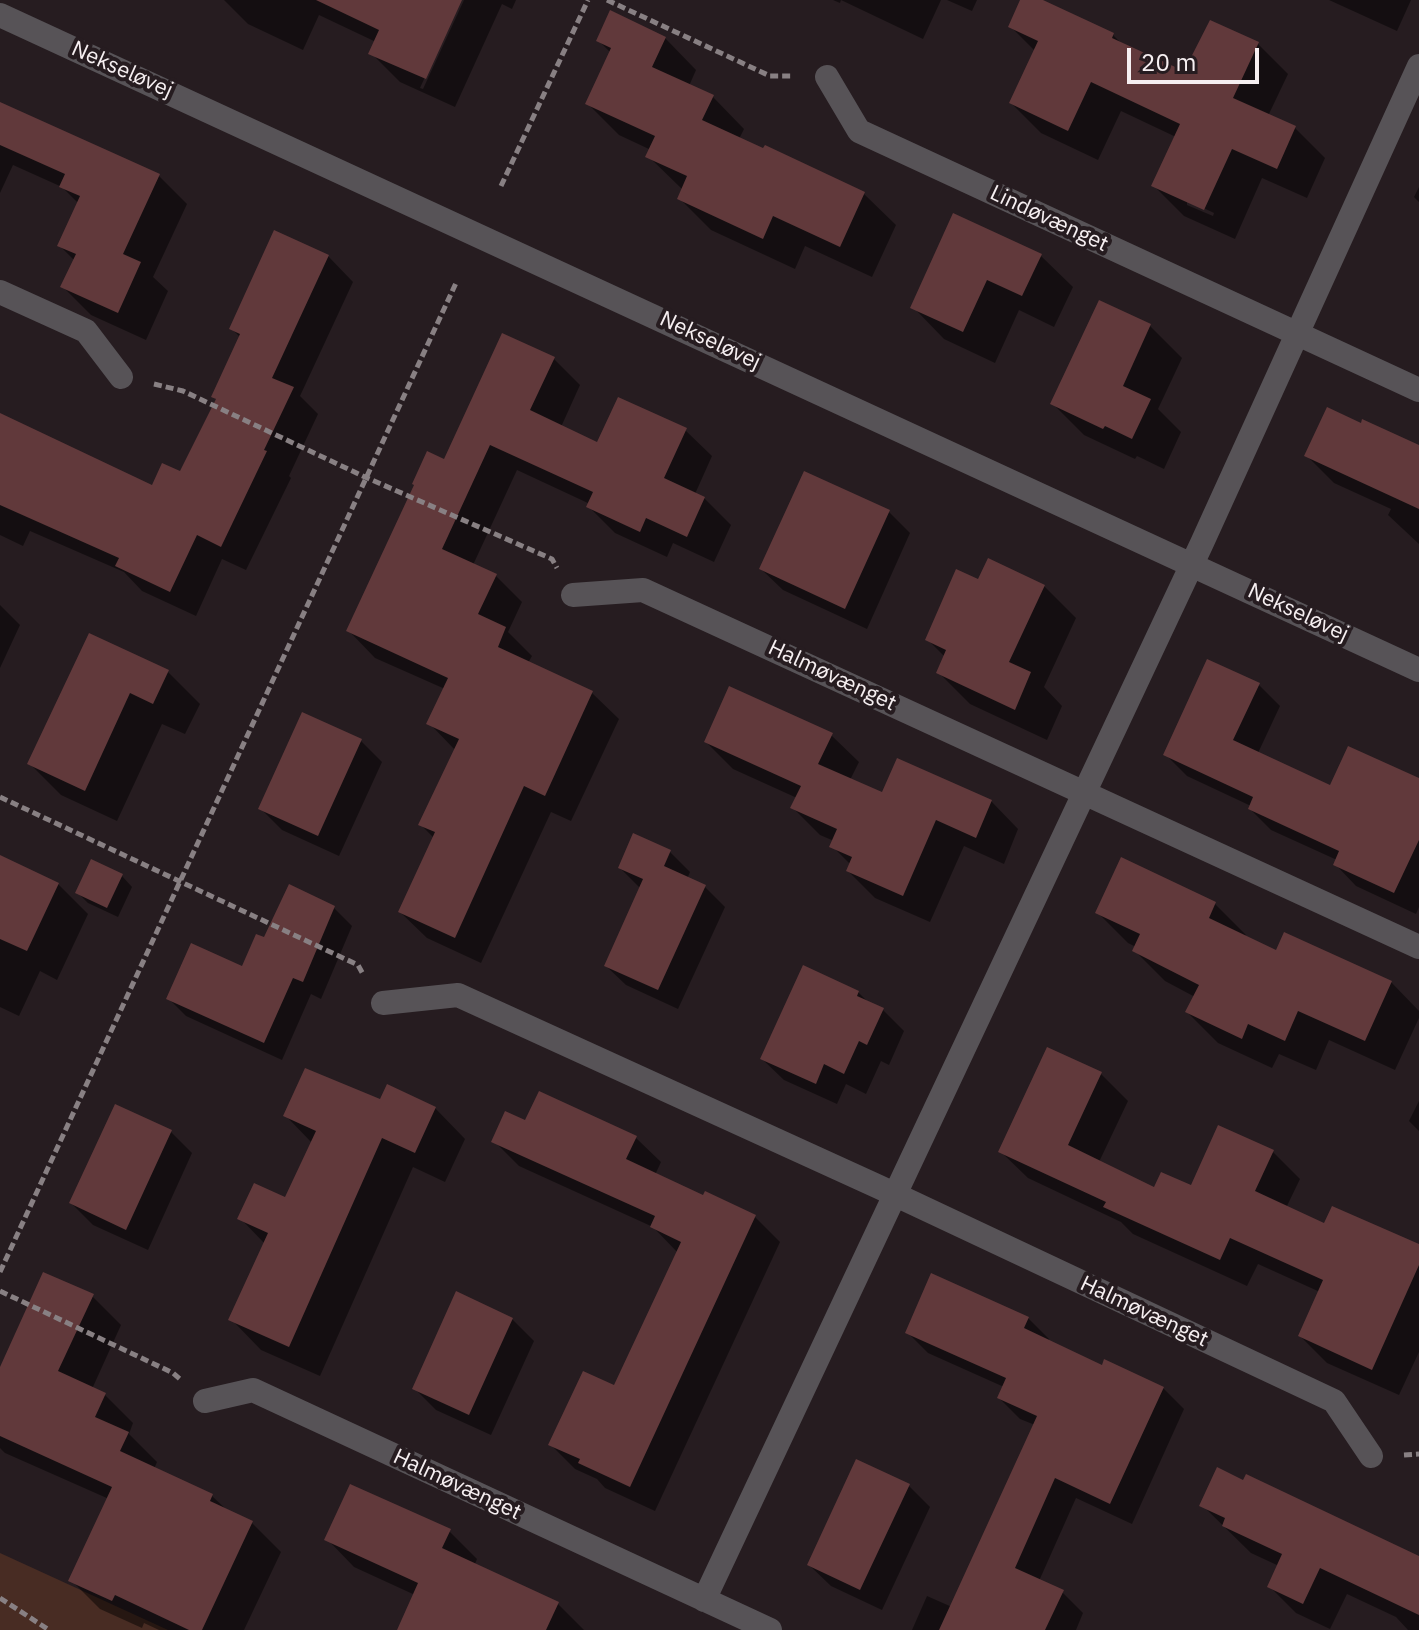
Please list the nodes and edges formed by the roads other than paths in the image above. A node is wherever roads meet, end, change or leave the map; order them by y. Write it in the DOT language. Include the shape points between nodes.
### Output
graph roads {
  1 [pos="0,15"];
  2 [pos="1419,66"];
  3 [pos="827,77"];
  4 [pos="0,292"];
  5 [pos="1296,333"];
  6 [pos="121,377"];
  7 [pos="1419,390"];
  8 [pos="1192,564"];
  9 [pos="573,595"];
  10 [pos="1419,670"];
  11 [pos="1086,792"];
  12 [pos="1419,947"];
  13 [pos="383,1003"];
  14 [pos="895,1195"];
  15 [pos="205,1401"];
  16 [pos="1371,1456"];
  17 [pos="704,1600"];
  18 [pos="770,1630"];
  1 -- 8 [label="street, Nekseløvej"];
  2 -- 5 [label="street"];
  3 -- 5 [label="street, Lindøvænget" via="859,131"];
  4 -- 6 [label="street" via="86,331"];
  5 -- 7 [label="street, Lindøvænget"];
  5 -- 8 [label="street"];
  8 -- 10 [label="street, Nekseløvej"];
  8 -- 11 [label="street"];
  9 -- 11 [label="street, Halmøvænget" via="643,590"];
  11 -- 12 [label="street, Halmøvænget"];
  11 -- 14 [label="street"];
  13 -- 14 [label="street, Halmøvænget" via="458,995"];
  14 -- 16 [label="street, Halmøvænget" via="1334,1401"];
  14 -- 17 [label="street"];
  15 -- 17 [label="street, Halmøvænget" via="253,1390"];
  17 -- 18 [label="street, Halmøvænget"];
}
